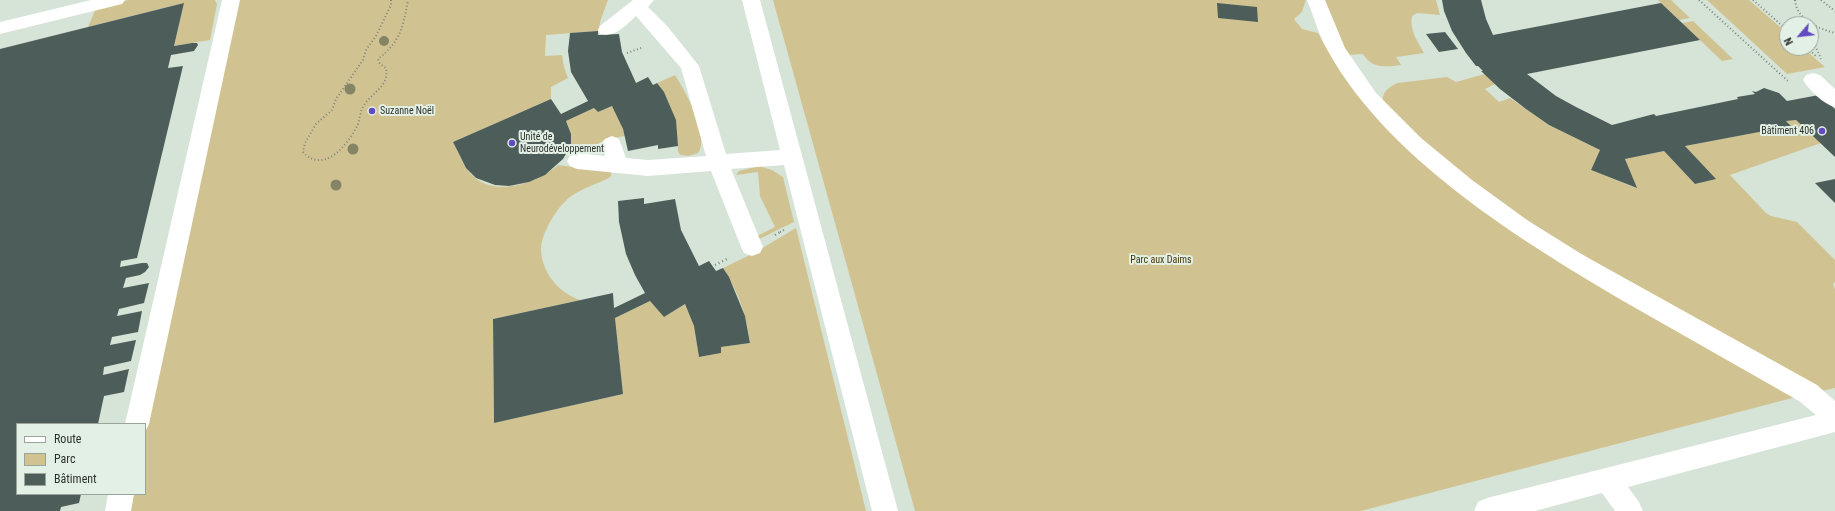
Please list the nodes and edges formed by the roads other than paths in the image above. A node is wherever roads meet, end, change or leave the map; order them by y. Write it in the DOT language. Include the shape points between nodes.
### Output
graph roads {
  1 [pos="116,0"];
  2 [pos="230,0"];
  3 [pos="751,0"];
  4 [pos="1316,0"];
  5 [pos="641,3"];
  6 [pos="0,28"];
  7 [pos="607,30"];
  8 [pos="1813,80"];
  9 [pos="1835,100"];
  10 [pos="612,144"];
  11 [pos="793,157"];
  12 [pos="577,161"];
  13 [pos="719,164"];
  14 [pos="617,165"];
  15 [pos="752,247"];
  16 [pos="1835,416"];
  17 [pos="1835,421"];
  18 [pos="137,423"];
  19 [pos="1608,480"];
  20 [pos="122,495"];
  21 [pos="118,511"];
  22 [pos="885,511"];
  23 [pos="1487,511"];
  24 [pos="1630,511"];
  1 -- 6 [label="lane"];
  2 -- 18 [label="lane"];
  3 -- 11 [label="lane"];
  4 -- 16 [label="lane" via="1340,58 1370,98 1397,128 1462,183 1581,264 1808,393"];
  5 -- 7 [label="lane"];
  5 -- 13 [label="lane" via="690,66"];
  8 -- 9 [label="lane"];
  10 -- 14 [label="lane"];
  11 -- 13 [label="lane"];
  11 -- 22 [label="lane"];
  12 -- 14 [label="lane"];
  13 -- 14 [label="lane" via="648,168"];
  13 -- 15 [label="lane"];
  17 -- 19 [label="lane"];
  19 -- 23 [label="lane"];
  19 -- 24 [label="lane"];
  20 -- 21 [label="lane"];
}
